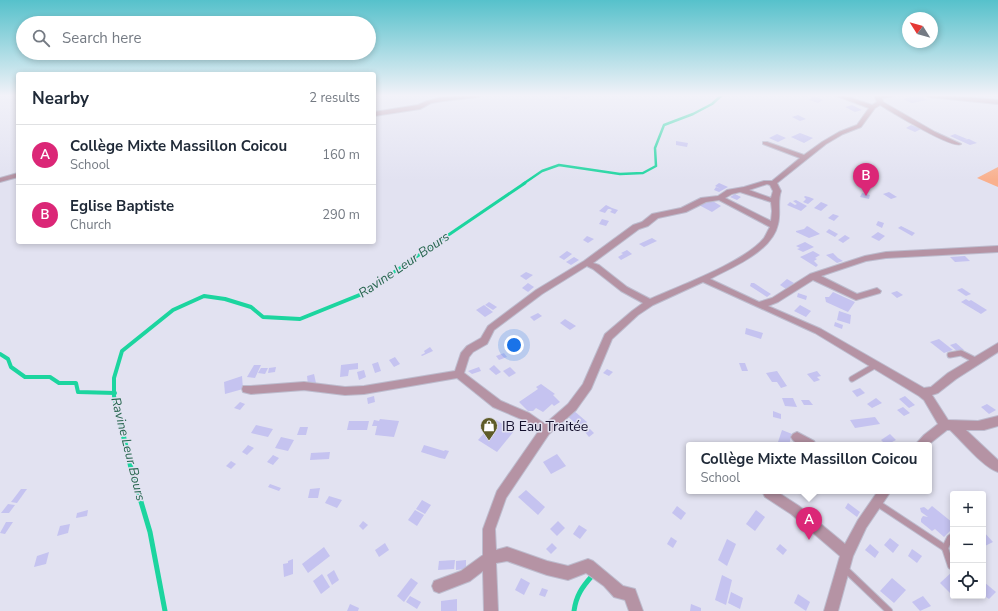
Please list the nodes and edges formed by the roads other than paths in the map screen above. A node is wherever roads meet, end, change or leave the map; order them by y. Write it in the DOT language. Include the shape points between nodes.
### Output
graph roads {
  1 [pos="861,124"];
  2 [pos="916,124"];
  3 [pos="765,143"];
  4 [pos="958,144"];
  5 [pos="806,158"];
  6 [pos="16,176"];
  7 [pos="0,180"];
  8 [pos="773,183"];
  9 [pos="741,190"];
  10 [pos="720,198"];
  11 [pos="774,201"];
  12 [pos="774,226"];
  13 [pos="998,249"];
  14 [pos="587,263"];
  15 [pos="813,276"];
  16 [pos="704,279"];
  17 [pos="877,291"];
  18 [pos="650,303"];
  19 [pos="760,305"];
  20 [pos="998,347"];
  21 [pos="950,355"];
  22 [pos="976,361"];
  23 [pos="876,365"];
  24 [pos="459,374"];
  25 [pos="852,379"];
  26 [pos="247,389"];
  27 [pos="922,393"];
  28 [pos="998,421"];
  29 [pos="949,425"];
  30 [pos="546,431"];
  31 [pos="797,437"];
  32 [pos="805,442"];
  33 [pos="924,442"];
  34 [pos="998,467"];
  35 [pos="771,494"];
  36 [pos="881,494"];
  37 [pos="950,538"];
  38 [pos="946,548"];
  39 [pos="847,554"];
  40 [pos="490,558"];
  41 [pos="950,563"];
  42 [pos="843,567"];
  43 [pos="438,586"];
  44 [pos="491,611"];
  45 [pos="636,611"];
  46 [pos="830,611"];
  47 [pos="889,611"];
  1 -- 5 [label="street" via="824,143"];
  2 -- 4 [label="street"];
  3 -- 5 [label="street"];
  5 -- 8 [label="street"];
  6 -- 7 [label="street"];
  8 -- 9 [label="street" via="766,182"];
  8 -- 11 [label="street" via="777,191"];
  9 -- 10 [label="street" via="730,192"];
  9 -- 11 [label="street"];
  10 -- 12 [label="street"];
  10 -- 14 [label="street" via="704,200 683,210 656,216 627,232"];
  11 -- 12 [label="street"];
  12 -- 16 [label="street" via="767,239 755,250"];
  13 -- 15 [label="street" via="886,255"];
  14 -- 18 [label="street" via="624,289"];
  14 -- 24 [label="street" via="539,292 491,328 484,341 464,356"];
  15 -- 17 [label="street" via="856,297"];
  15 -- 19 [label="street" via="775,300"];
  16 -- 18 [label="street"];
  16 -- 19 [label="street"];
  18 -- 30 [label="street" via="608,337 587,386 572,407"];
  19 -- 23 [label="street" via="818,330"];
  20 -- 22 [label="street"];
  21 -- 22 [label="lane" via="956,352 965,353"];
  22 -- 27 [label="street" via="934,390"];
  23 -- 25 [label="lane"];
  23 -- 27 [label="street"];
  24 -- 26 [label="street" via="364,390 345,391 304,386"];
  24 -- 30 [label="street" via="497,404 525,416"];
  27 -- 29 [label="street" via="928,397"];
  28 -- 29 [label="street" via="970,427"];
  29 -- 33 [label="street"];
  29 -- 34 [label="street"];
  30 -- 40 [label="street" via="501,495 489,529"];
  31 -- 32 [label="street"];
  35 -- 39 [label="street" via="795,510"];
  36 -- 38 [label="lane" via="910,526"];
  36 -- 39 [label="street"];
  37 -- 38 [label="lane"];
  38 -- 41 [label="lane"];
  39 -- 42 [label="street"];
  40 -- 43 [label="street" via="465,576"];
  40 -- 44 [label="street"];
  40 -- 45 [label="street" via="507,554 568,573 588,566 613,584 619,592 630,594"];
  42 -- 46 [label="street"];
  42 -- 47 [label="lane"];
}
